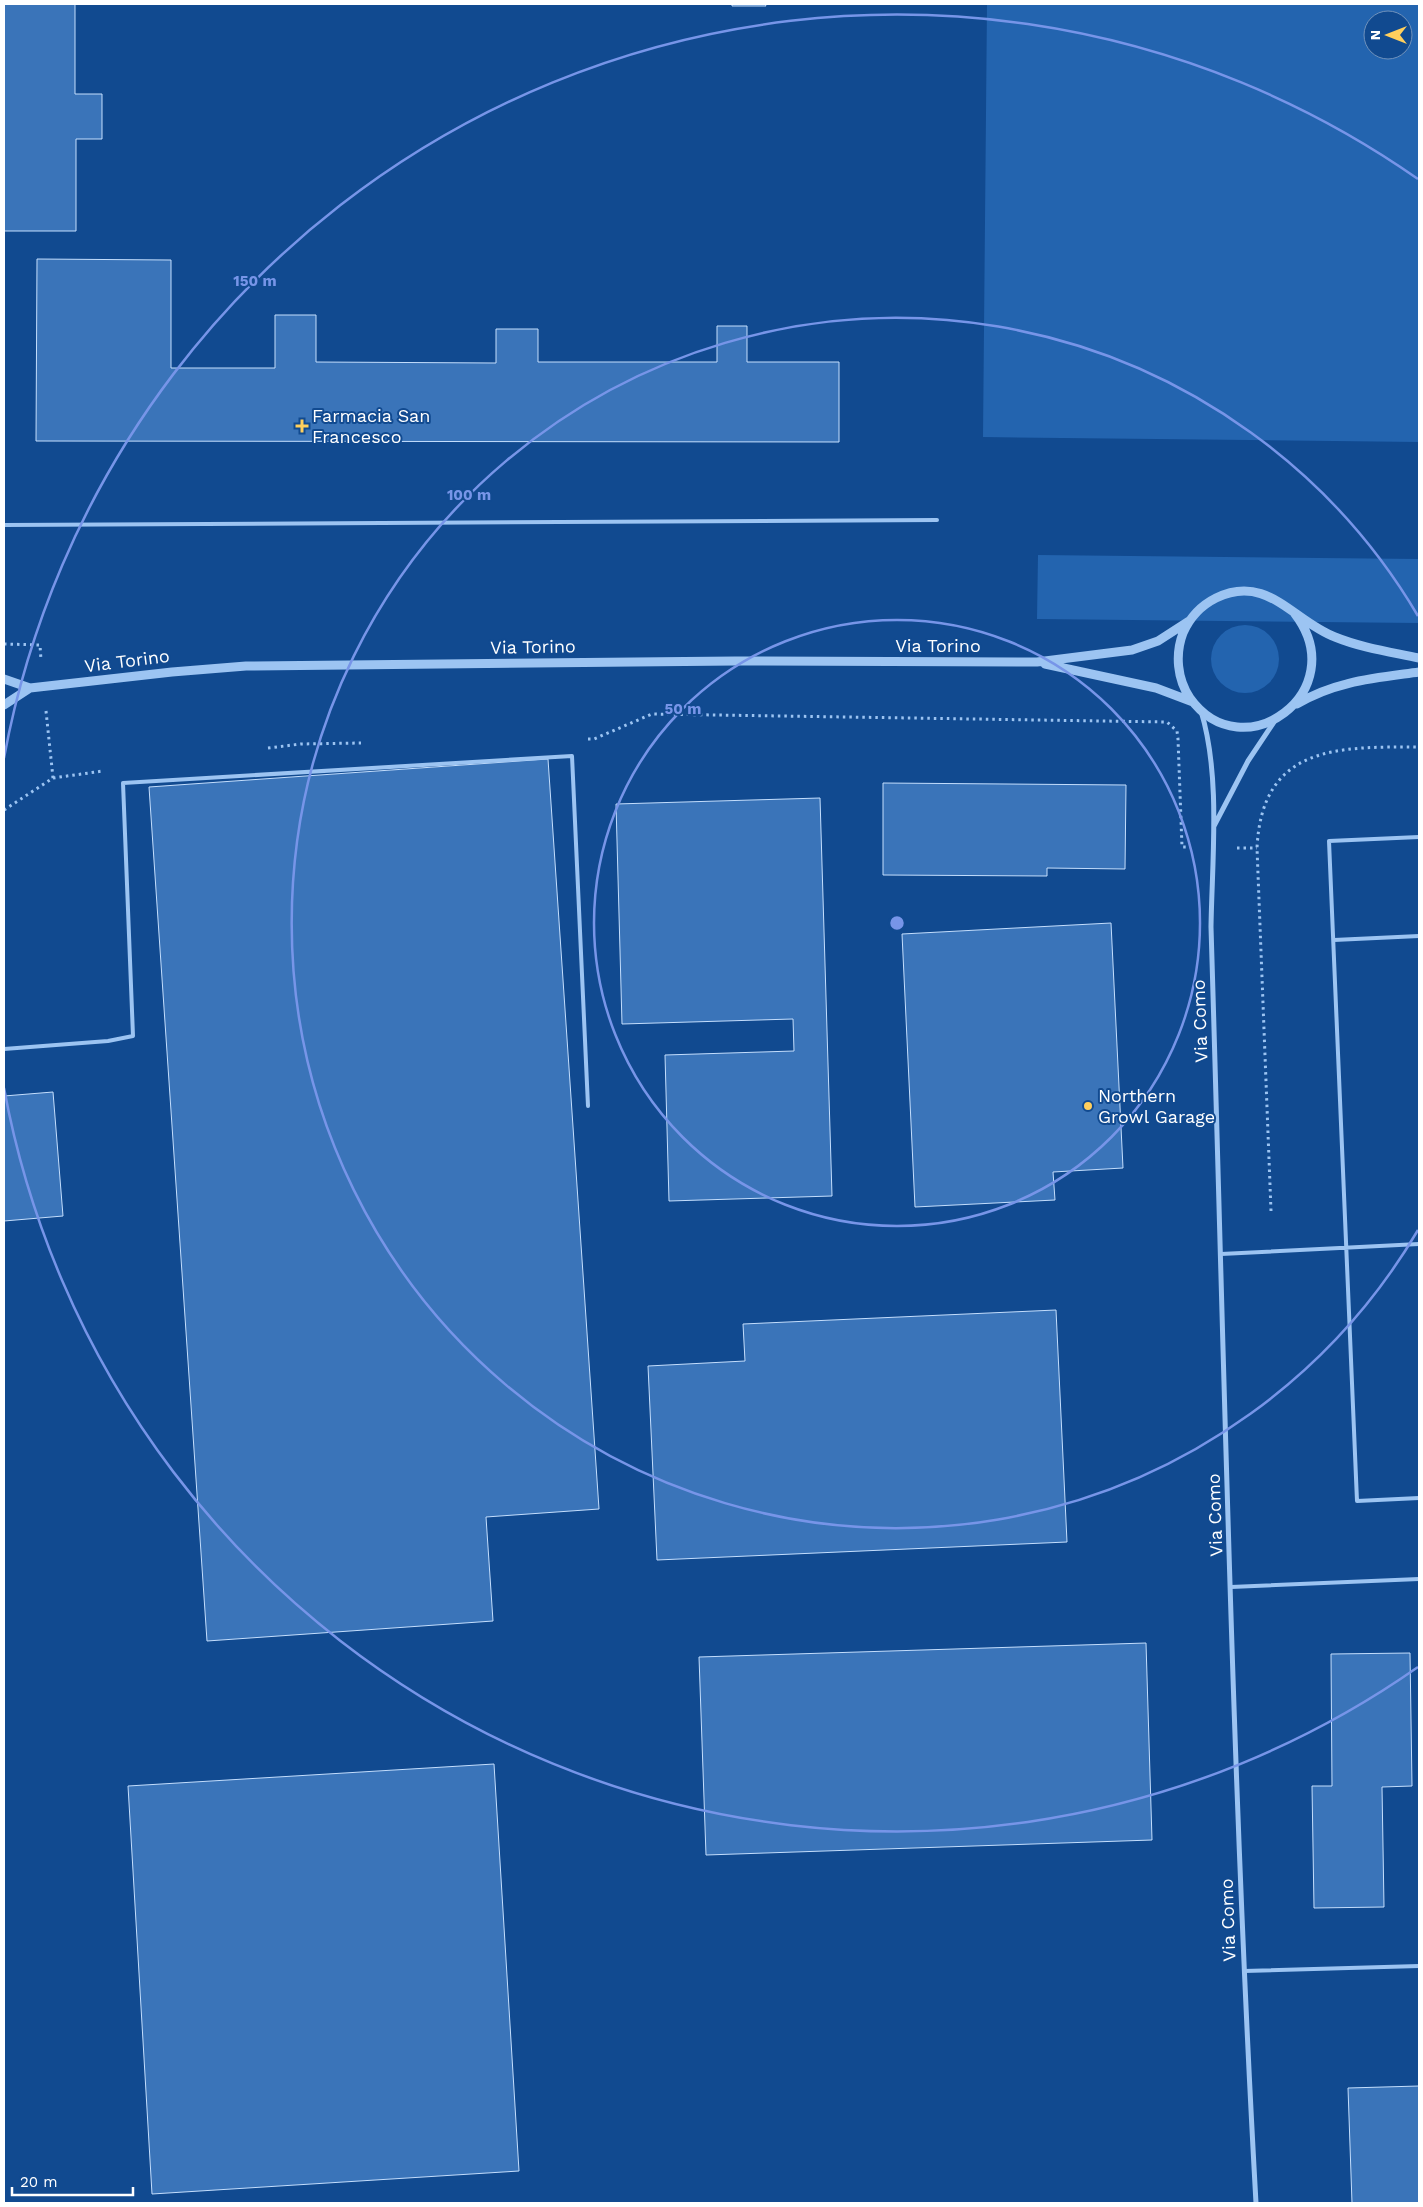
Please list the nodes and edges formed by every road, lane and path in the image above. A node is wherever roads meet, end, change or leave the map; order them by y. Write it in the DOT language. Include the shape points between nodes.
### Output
graph roads {
  1 [pos="937,520"];
  2 [pos="4,525"];
  3 [pos="1296,614"];
  4 [pos="1189,621"];
  5 [pos="1419,658"];
  6 [pos="1037,662"];
  7 [pos="1419,672"];
  8 [pos="4,679"];
  9 [pos="30,688"];
  10 [pos="1193,702"];
  11 [pos="4,705"];
  12 [pos="1293,706"];
  13 [pos="1201,710"];
  14 [pos="882,718"];
  15 [pos="1277,719"];
  16 [pos="1150,721"];
  17 [pos="1419,747"];
  18 [pos="1214,826"];
  19 [pos="1419,837"];
  20 [pos="1419,936"];
  21 [pos="1334,940"];
  22 [pos="4,1049"];
  23 [pos="588,1106"];
  24 [pos="1271,1211"];
  25 [pos="1419,1244"];
  26 [pos="1347,1247"];
  27 [pos="1221,1254"];
  28 [pos="1419,1498"];
  29 [pos="1419,1579"];
  30 [pos="1231,1587"];
  31 [pos="1419,1966"];
  32 [pos="1243,1971"];
  33 [pos="1256,2203"];
  1 -- 2 [label="lane"];
  3 -- 4 [label="street, Via Torino" via="1271,596 1240,592 1211,600"];
  3 -- 5 [label="street, Via Torino" via="1334,637"];
  3 -- 12 [label="street, Via Torino" via="1306,631 1312,660 1309,680"];
  4 -- 6 [label="street, Via Torino" via="1158,641 1132,650"];
  4 -- 10 [label="street, Via Torino" via="1181,638 1178,658 1183,686"];
  6 -- 9 [label="street, Via Torino" via="246,666"];
  6 -- 10 [label="street, Via Torino" via="1156,688"];
  7 -- 12 [label="street, Via Torino" via="1345,683 1318,692"];
  8 -- 9 [label="street, Via Torino"];
  9 -- 11 [label="street, Via Torino"];
  10 -- 13 [label="street, Via Torino"];
  12 -- 15 [label="street, Via Torino"];
  13 -- 15 [label="street, Via Torino" via="1218,721 1237,726 1258,725"];
  13 -- 18 [label="street, Via Como" via="1211,755"];
  14 -- 16 [label="path"];
  15 -- 18 [label="street, Via Como" via="1248,761"];
  17 -- 24 [label="path" via="1340,749 1308,758 1282,778 1271,793 1260,819 1257,848"];
  18 -- 27 [label="street, Via Como" via="1211,927"];
  19 -- 21 [label="lane" via="1329,841"];
  20 -- 21 [label="lane"];
  21 -- 26 [label="lane"];
  22 -- 23 [label="lane" via="133,1036 122,782 572,756"];
  25 -- 26 [label="lane"];
  26 -- 27 [label="lane"];
  26 -- 28 [label="lane" via="1357,1501"];
  27 -- 30 [label="street, Via Como"];
  29 -- 30 [label="lane"];
  30 -- 32 [label="street, Via Como"];
  31 -- 32 [label="lane"];
  32 -- 33 [label="street, Via Como"];
}
